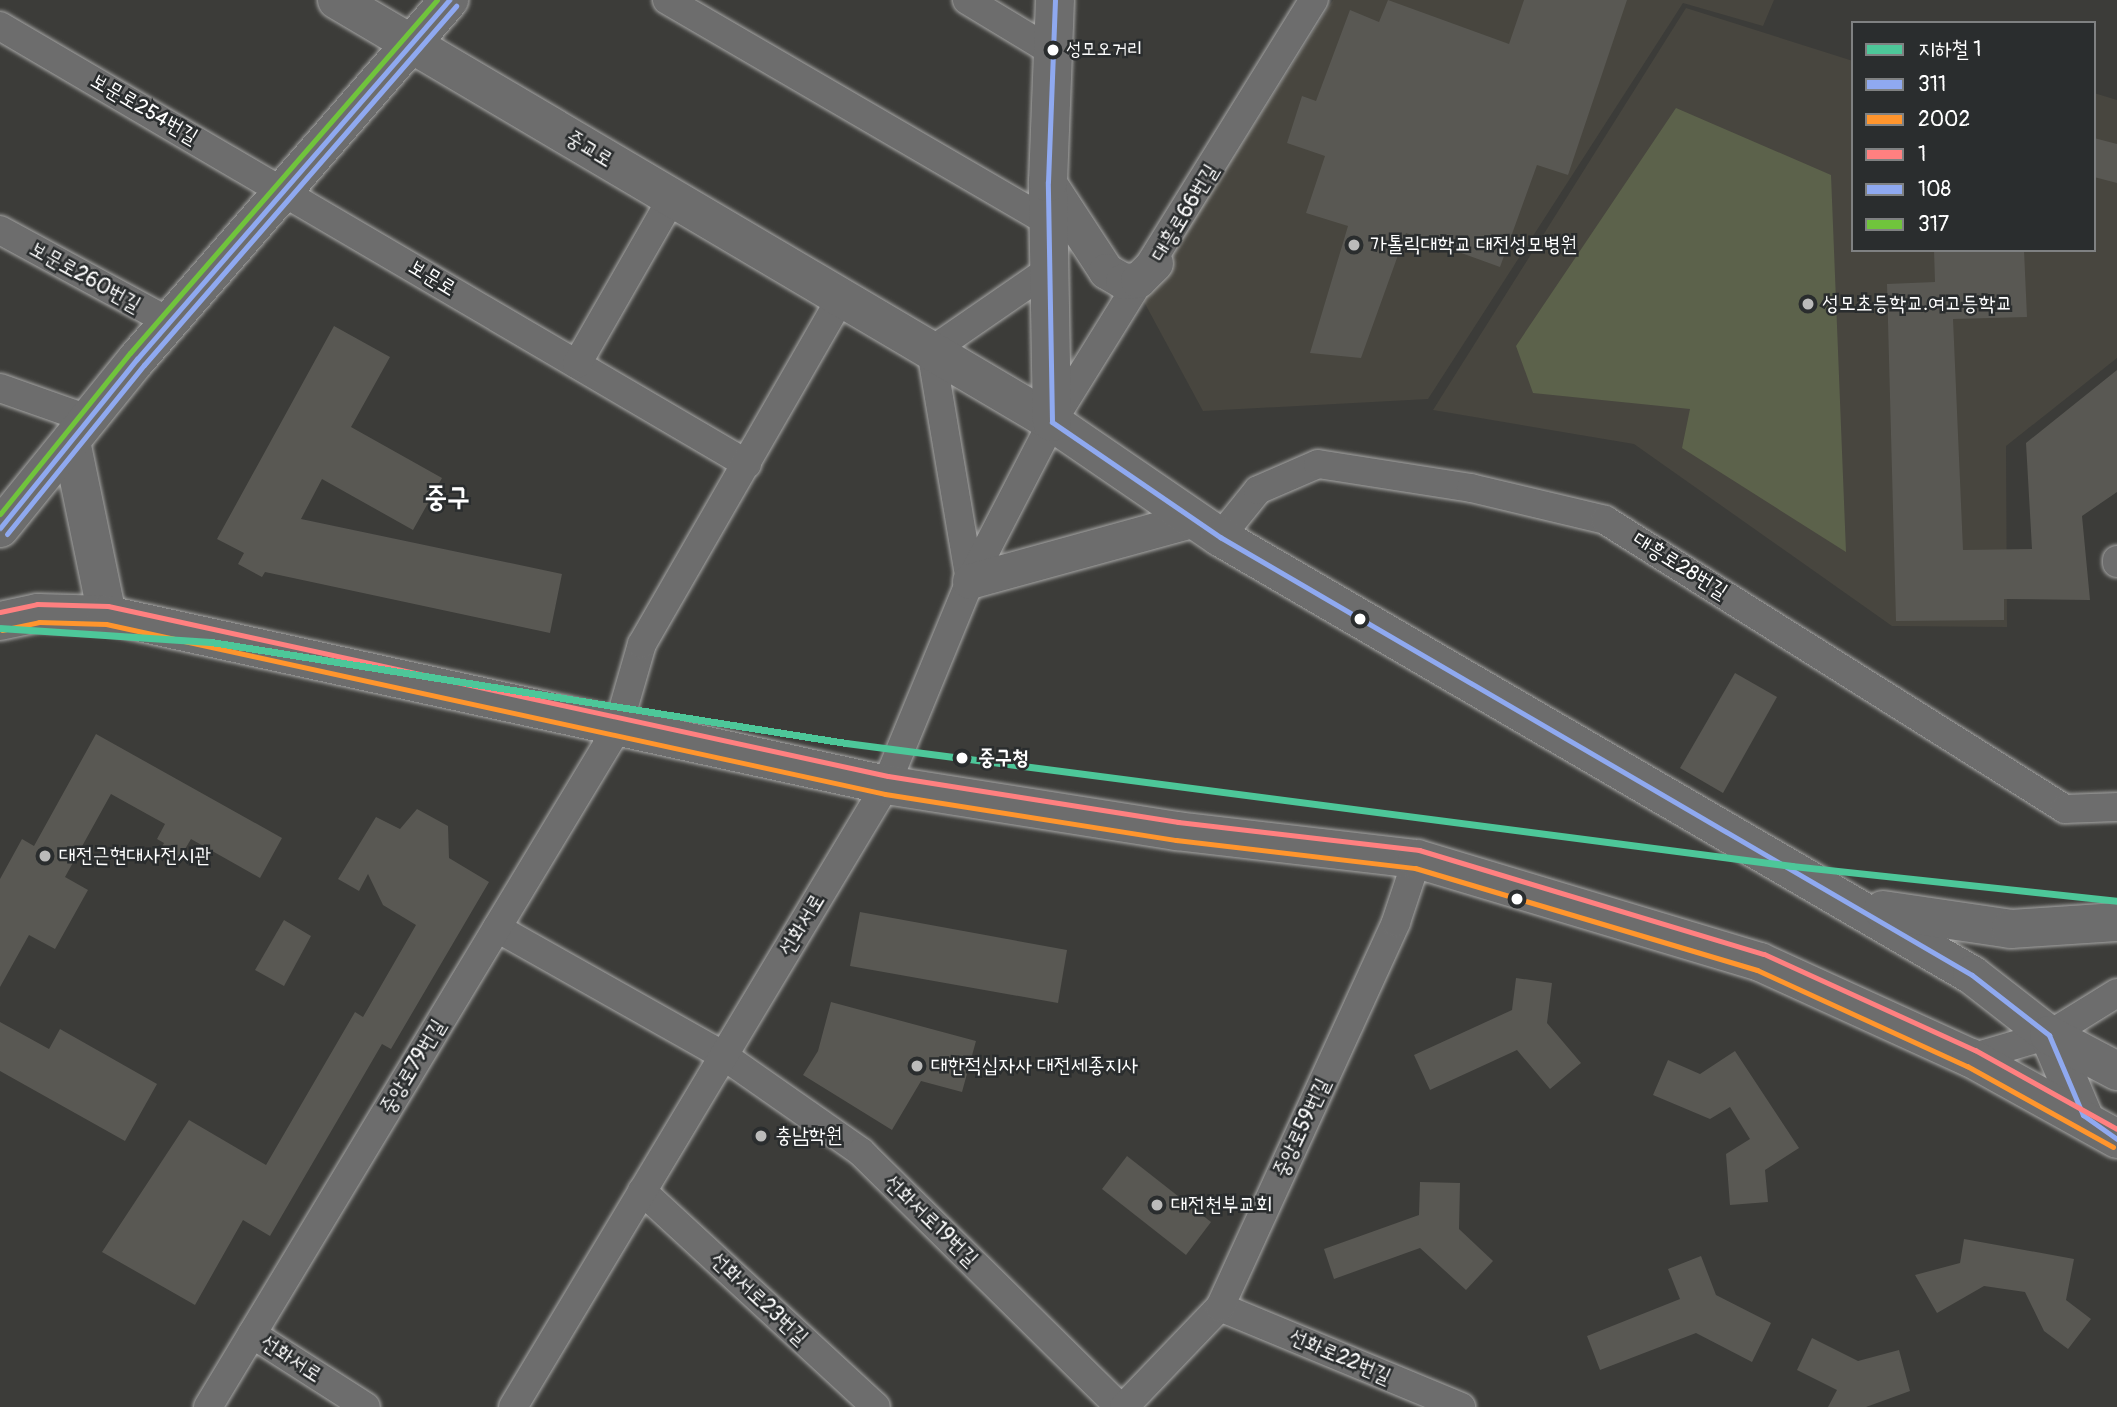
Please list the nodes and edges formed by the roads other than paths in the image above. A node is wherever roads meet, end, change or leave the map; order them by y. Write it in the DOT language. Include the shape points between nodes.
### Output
graph roads {
  1 [pos="337,0"];
  2 [pos="449,0"];
  3 [pos="667,0"];
  4 [pos="967,0"];
  5 [pos="1055,0"];
  6 [pos="1314,0"];
  7 [pos="0,26"];
  8 [pos="412,44"];
  9 [pos="1053,52"];
  10 [pos="1048,181"];
  11 [pos="287,192"];
  12 [pos="672,198"];
  13 [pos="1049,222"];
  14 [pos="0,230"];
  15 [pos="1155,263"];
  16 [pos="1050,269"];
  17 [pos="841,298"];
  18 [pos="171,323"];
  19 [pos="931,351"];
  20 [pos="577,364"];
  21 [pos="0,388"];
  22 [pos="1052,422"];
  23 [pos="80,430"];
  24 [pos="747,464"];
  25 [pos="0,528"];
  26 [pos="1208,528"];
  27 [pos="970,581"];
  28 [pos="107,615"];
  29 [pos="0,621"];
  30 [pos="618,727"];
  31 [pos="886,785"];
  32 [pos="2117,807"];
  33 [pos="1417,859"];
  34 [pos="1852,902"];
  35 [pos="2117,922"];
  36 [pos="497,928"];
  37 [pos="2117,993"];
  38 [pos="2049,1035"];
  39 [pos="724,1056"];
  40 [pos="1970,1058"];
  41 [pos="2117,1071"];
  42 [pos="2082,1115"];
  43 [pos="2117,1139"];
  44 [pos="642,1191"];
  45 [pos="1220,1307"];
  46 [pos="252,1334"];
  47 [pos="518,1405"];
  48 [pos="208,1407"];
  49 [pos="366,1407"];
  50 [pos="876,1407"];
  51 [pos="1122,1407"];
  52 [pos="1461,1407"];
  1 -- 8 [label="main road, 중교로"];
  2 -- 8 [label="main road"];
  3 -- 13 [label="street"];
  4 -- 9 [label="street"];
  5 -- 9 [label="main road"];
  6 -- 15 [label="street, 대흥로66번길"];
  7 -- 11 [label="street, 보문로254번길"];
  8 -- 11 [label="main road"];
  8 -- 12 [label="main road, 중교로"];
  9 -- 10 [label="main road"];
  10 -- 13 [label="main road"];
  10 -- 15 [label="street" via="1106,271 1123,281 1138,280"];
  11 -- 18 [label="main road"];
  11 -- 20 [label="street, 보문로"];
  12 -- 17 [label="main road, 중교로"];
  12 -- 20 [label="street"];
  13 -- 16 [label="main road"];
  14 -- 18 [label="street, 보문로260번길"];
  15 -- 22 [label="street, 대흥로66번길"];
  16 -- 19 [label="street"];
  16 -- 22 [label="main road"];
  17 -- 19 [label="main road, 중교로"];
  17 -- 24 [label="street"];
  18 -- 23 [label="main road"];
  19 -- 22 [label="main road, 중교로"];
  19 -- 27 [label="street"];
  20 -- 24 [label="street, 보문로"];
  21 -- 23 [label="street"];
  22 -- 26 [label="main road, 중교로"];
  22 -- 27 [label="street, 선화서로"];
  23 -- 25 [label="main road"];
  23 -- 28 [label="main road"];
  24 -- 30 [label="street" via="642,644"];
  26 -- 27 [label="street"];
  26 -- 32 [label="street, 대흥로28번길" via="1258,490 1318,464 1471,488 1605,520 2065,808"];
  26 -- 34 [label="main road, 중교로"];
  27 -- 31 [label="street, 선화서로"];
  28 -- 29 [label="main road" via="38,613"];
  28 -- 30 [label="main road"];
  30 -- 31 [label="main road"];
  30 -- 36 [label="street, 중앙로79번길"];
  31 -- 33 [label="main road" via="1177,831"];
  31 -- 39 [label="street, 선화서로"];
  33 -- 40 [label="main road" via="1760,962"];
  33 -- 45 [label="street, 중앙로59번길" via="1396,922"];
  34 -- 35 [label="main road" via="2011,929"];
  34 -- 38 [label="main road, 중교로" via="1972,975"];
  36 -- 39 [label="street, 선화서로19번길"];
  36 -- 46 [label="street, 중앙로79번길"];
  37 -- 38 [label="street"];
  38 -- 40 [label="street"];
  38 -- 41 [label="main road, 중교로"];
  38 -- 42 [label="main road"];
  39 -- 44 [label="street, 선화서로"];
  39 -- 51 [label="street, 선화서로19번길" via="860,1152"];
  40 -- 42 [label="main road"];
  42 -- 43 [label="main road"];
  44 -- 47 [label="street, 선화서로"];
  44 -- 50 [label="street, 선화서로23번길"];
  45 -- 51 [label="street, 중앙로59번길"];
  45 -- 52 [label="street, 선화로22번길"];
  46 -- 48 [label="street, 중앙로79번길"];
  46 -- 49 [label="street, 선화서로"];
}
